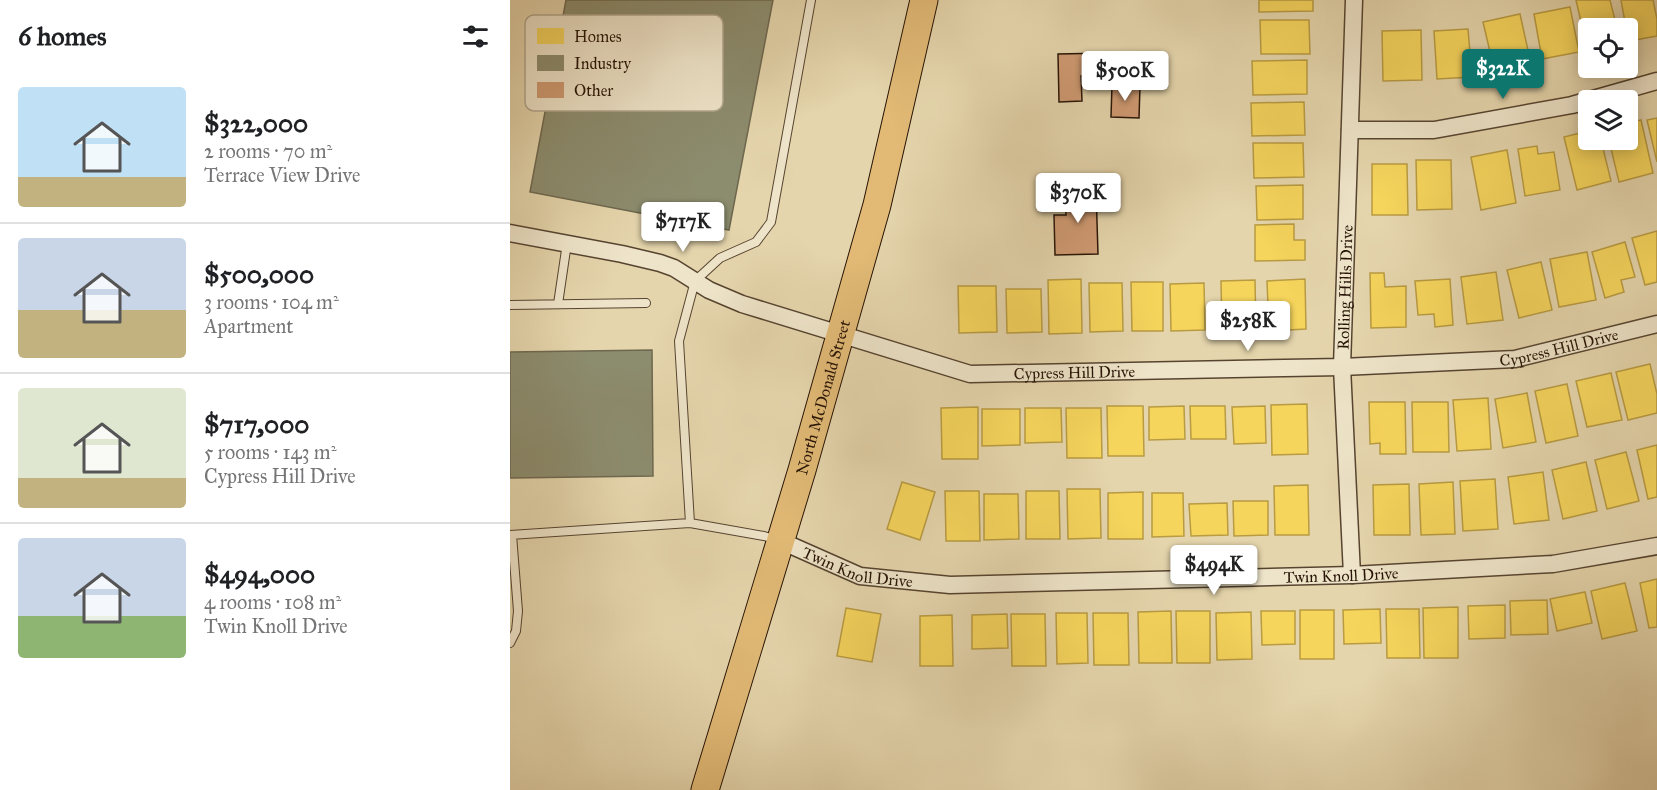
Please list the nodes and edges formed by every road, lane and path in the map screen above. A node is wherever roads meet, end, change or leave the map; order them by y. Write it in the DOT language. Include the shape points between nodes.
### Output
graph roads {
  1 [pos="811,0"];
  2 [pos="924,0"];
  3 [pos="1354,0"];
  4 [pos="1657,81"];
  5 [pos="1350,130"];
  6 [pos="510,233"];
  7 [pos="567,243"];
  8 [pos="695,281"];
  9 [pos="646,303"];
  10 [pos="558,304"];
  11 [pos="510,305"];
  12 [pos="1657,324"];
  13 [pos="840,333"];
  14 [pos="1342,367"];
  15 [pos="690,523"];
  16 [pos="511,535"];
  17 [pos="781,541"];
  18 [pos="1657,546"];
  19 [pos="1352,575"];
  20 [pos="510,643"];
  21 [pos="705,790"];
  1 -- 8 [label="lane" via="771,222 756,242 720,258"];
  2 -- 13 [label="main road, North McDonald Street" via="877,205"];
  3 -- 5 [label="street, Rolling Hills Drive"];
  4 -- 5 [label="street" via="1572,105 1434,130"];
  5 -- 14 [label="street, Rolling Hills Drive"];
  6 -- 7 [label="street, Cypress Hill Drive"];
  7 -- 8 [label="street, Cypress Hill Drive" via="660,263"];
  7 -- 10 [label="lane"];
  8 -- 13 [label="street, Cypress Hill Drive" via="742,304"];
  8 -- 15 [label="lane" via="679,341"];
  9 -- 10 [label="lane"];
  10 -- 11 [label="lane"];
  12 -- 14 [label="street, Cypress Hill Drive" via="1515,359"];
  13 -- 14 [label="street, Cypress Hill Drive" via="970,374"];
  13 -- 17 [label="main road, North McDonald Street"];
  14 -- 19 [label="street, Rolling Hills Drive"];
  15 -- 16 [label="lane"];
  15 -- 17 [label="lane"];
  16 -- 20 [label="lane" via="518,612"];
  17 -- 19 [label="street, Twin Knoll Drive" via="860,576 950,585"];
  17 -- 21 [label="main road, North McDonald Street"];
  18 -- 19 [label="street, Twin Knoll Drive" via="1552,564"];
}
